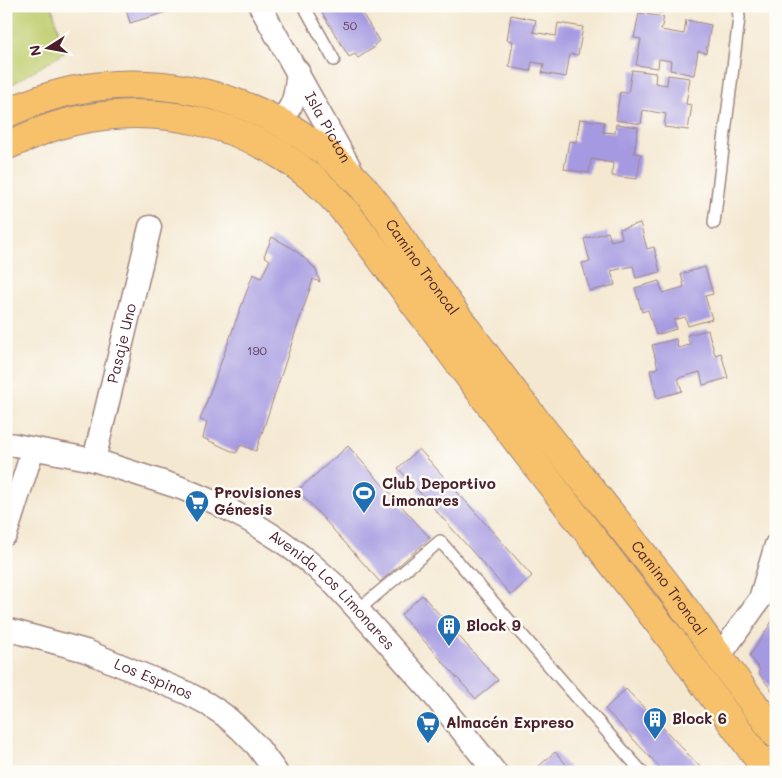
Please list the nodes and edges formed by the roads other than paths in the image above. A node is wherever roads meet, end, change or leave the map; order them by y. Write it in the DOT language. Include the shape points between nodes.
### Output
graph roads {
  1 [pos="260,6"];
  2 [pos="304,6"];
  3 [pos="738,6"];
  4 [pos="334,60"];
  5 [pos="298,72"];
  6 [pos="6,114"];
  7 [pos="280,121"];
  8 [pos="6,146"];
  9 [pos="358,182"];
  10 [pos="714,223"];
  11 [pos="150,227"];
  12 [pos="6,444"];
  13 [pos="33,449"];
  14 [pos="94,460"];
  15 [pos="6,534"];
  16 [pos="776,545"];
  17 [pos="358,610"];
  18 [pos="6,629"];
  19 [pos="719,657"];
  20 [pos="775,731"];
  21 [pos="276,772"];
  22 [pos="495,772"];
  23 [pos="642,772"];
  24 [pos="768,772"];
  1 -- 5 [label="street, Isla Picton"];
  2 -- 4 [label="lane"];
  3 -- 10 [label="lane"];
  5 -- 7 [label="street, Isla Picton" via="294,101"];
  5 -- 9 [label="street, Isla Picton"];
  6 -- 7 [label="main road, Camino Troncal" via="63,92 134,84 189,89 248,106"];
  7 -- 9 [label="main road, Camino Troncal" via="308,138"];
  8 -- 24 [label="main road, Camino Troncal" via="48,128 98,116 174,116 204,122 261,143 312,177 353,221 699,676"];
  9 -- 19 [label="main road, Camino Troncal" via="486,357 662,579"];
  11 -- 14 [label="street, Pasaje Uno"];
  12 -- 13 [label="street, Avenida Los Limonares"];
  13 -- 14 [label="street, Avenida Los Limonares"];
  13 -- 15 [label="street"];
  14 -- 17 [label="street, Avenida Los Limonares" via="181,488 250,521 308,561"];
  16 -- 19 [label="street" via="760,599"];
  17 -- 22 [label="street, Avenida Los Limonares" via="427,687"];
  17 -- 23 [label="lane" via="440,541"];
  18 -- 21 [label="street, Los Espinos" via="86,651 206,703 240,729"];
  19 -- 20 [label="main road, Camino Troncal"];
}
